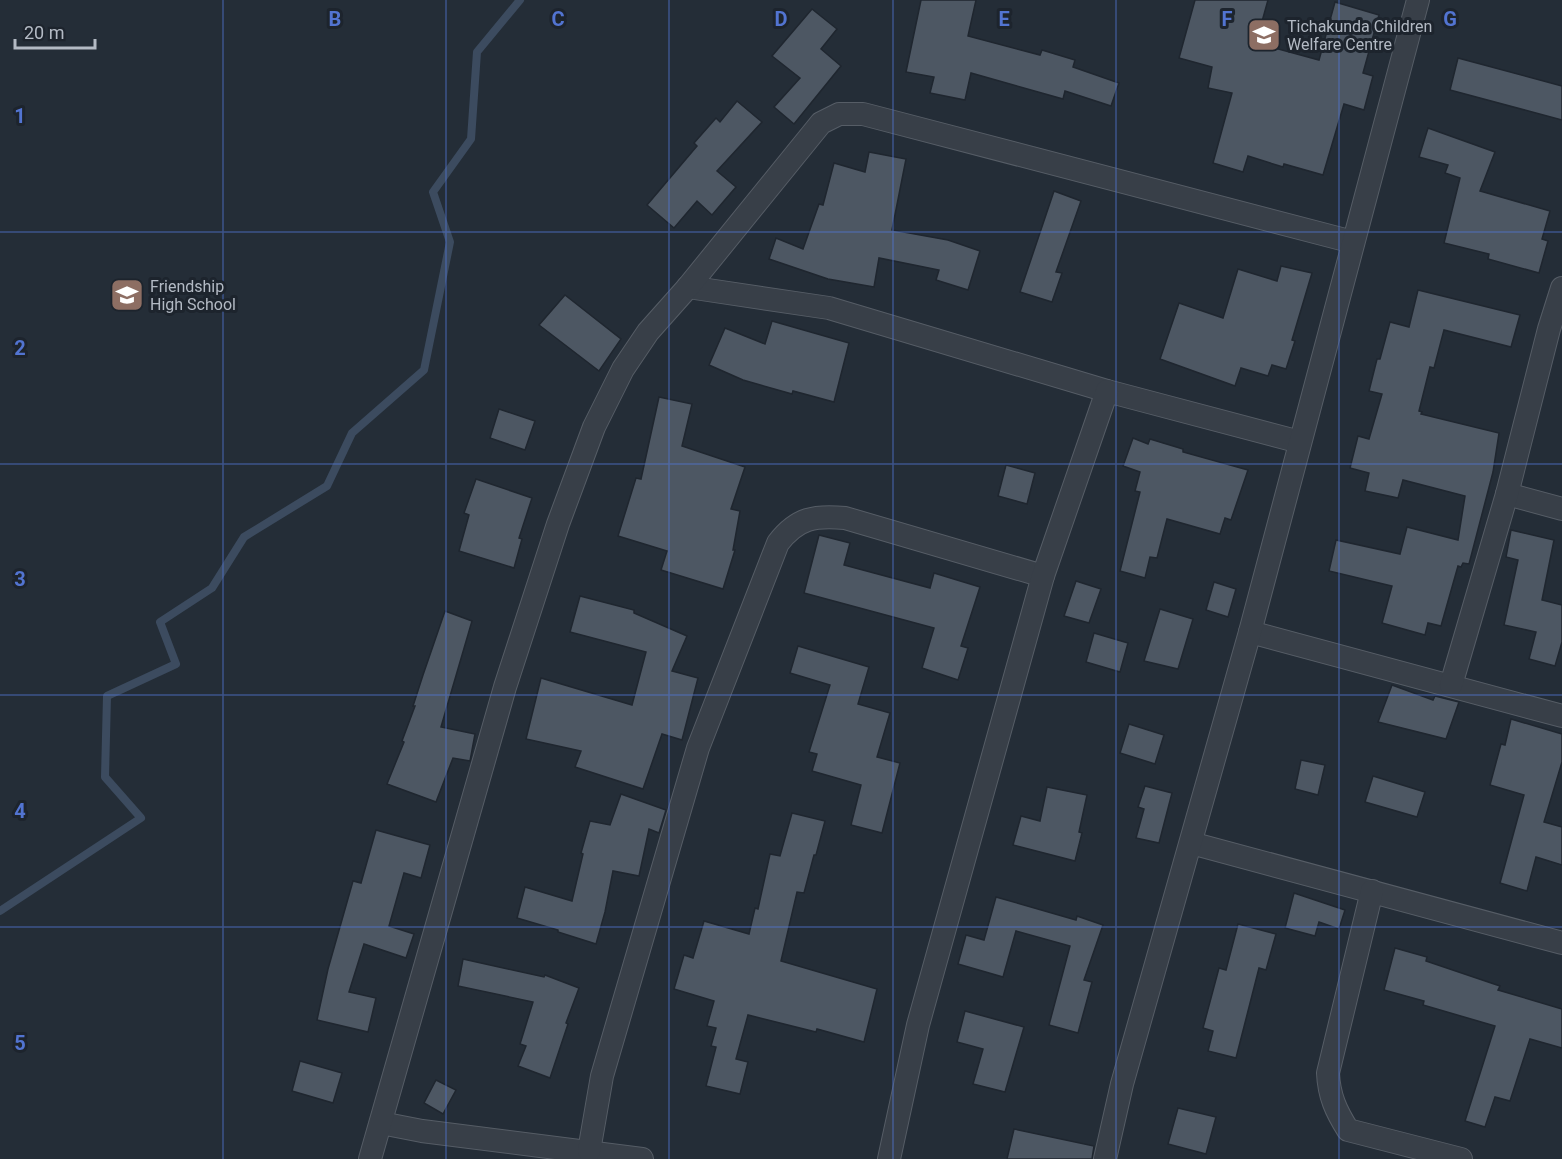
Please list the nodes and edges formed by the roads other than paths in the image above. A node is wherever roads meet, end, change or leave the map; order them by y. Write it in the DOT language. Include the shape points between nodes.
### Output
graph roads {
  1 [pos="1418,0"];
  2 [pos="1353,242"];
  3 [pos="688,287"];
  4 [pos="1562,288"];
  5 [pos="1556,331"];
  6 [pos="1107,391"];
  7 [pos="1300,442"];
  8 [pos="1507,494"];
  9 [pos="1562,509"];
  10 [pos="1043,576"];
  11 [pos="1250,632"];
  12 [pos="1451,685"];
  13 [pos="1562,716"];
  14 [pos="1191,843"];
  15 [pos="1372,891"];
  16 [pos="1562,943"];
  17 [pos="381,1123"];
  18 [pos="589,1151"];
  19 [pos="370,1159"];
  20 [pos="642,1159"];
  21 [pos="889,1159"];
  22 [pos="1105,1159"];
  23 [pos="1461,1159"];
  1 -- 2 [label="street"];
  2 -- 3 [label="street" via="863,114 839,114 821,123"];
  2 -- 7 [label="street"];
  3 -- 6 [label="street" via="829,308"];
  3 -- 17 [label="street" via="648,332 623,369 594,427 558,524 505,687"];
  4 -- 5 [label="street"];
  5 -- 8 [label="street"];
  6 -- 7 [label="street"];
  6 -- 10 [label="street"];
  7 -- 11 [label="street"];
  8 -- 9 [label="street"];
  8 -- 12 [label="street"];
  10 -- 18 [label="street" via="845,518 810,518 787,531 778,543 698,748 602,1076"];
  10 -- 21 [label="street" via="918,1025"];
  11 -- 12 [label="street"];
  11 -- 14 [label="street"];
  12 -- 13 [label="street"];
  14 -- 15 [label="street"];
  14 -- 22 [label="street" via="1122,1084"];
  15 -- 16 [label="street"];
  15 -- 23 [label="street" via="1328,1073 1335,1110 1348,1130"];
  17 -- 18 [label="street"];
  17 -- 19 [label="street"];
  18 -- 20 [label="street"];
}
